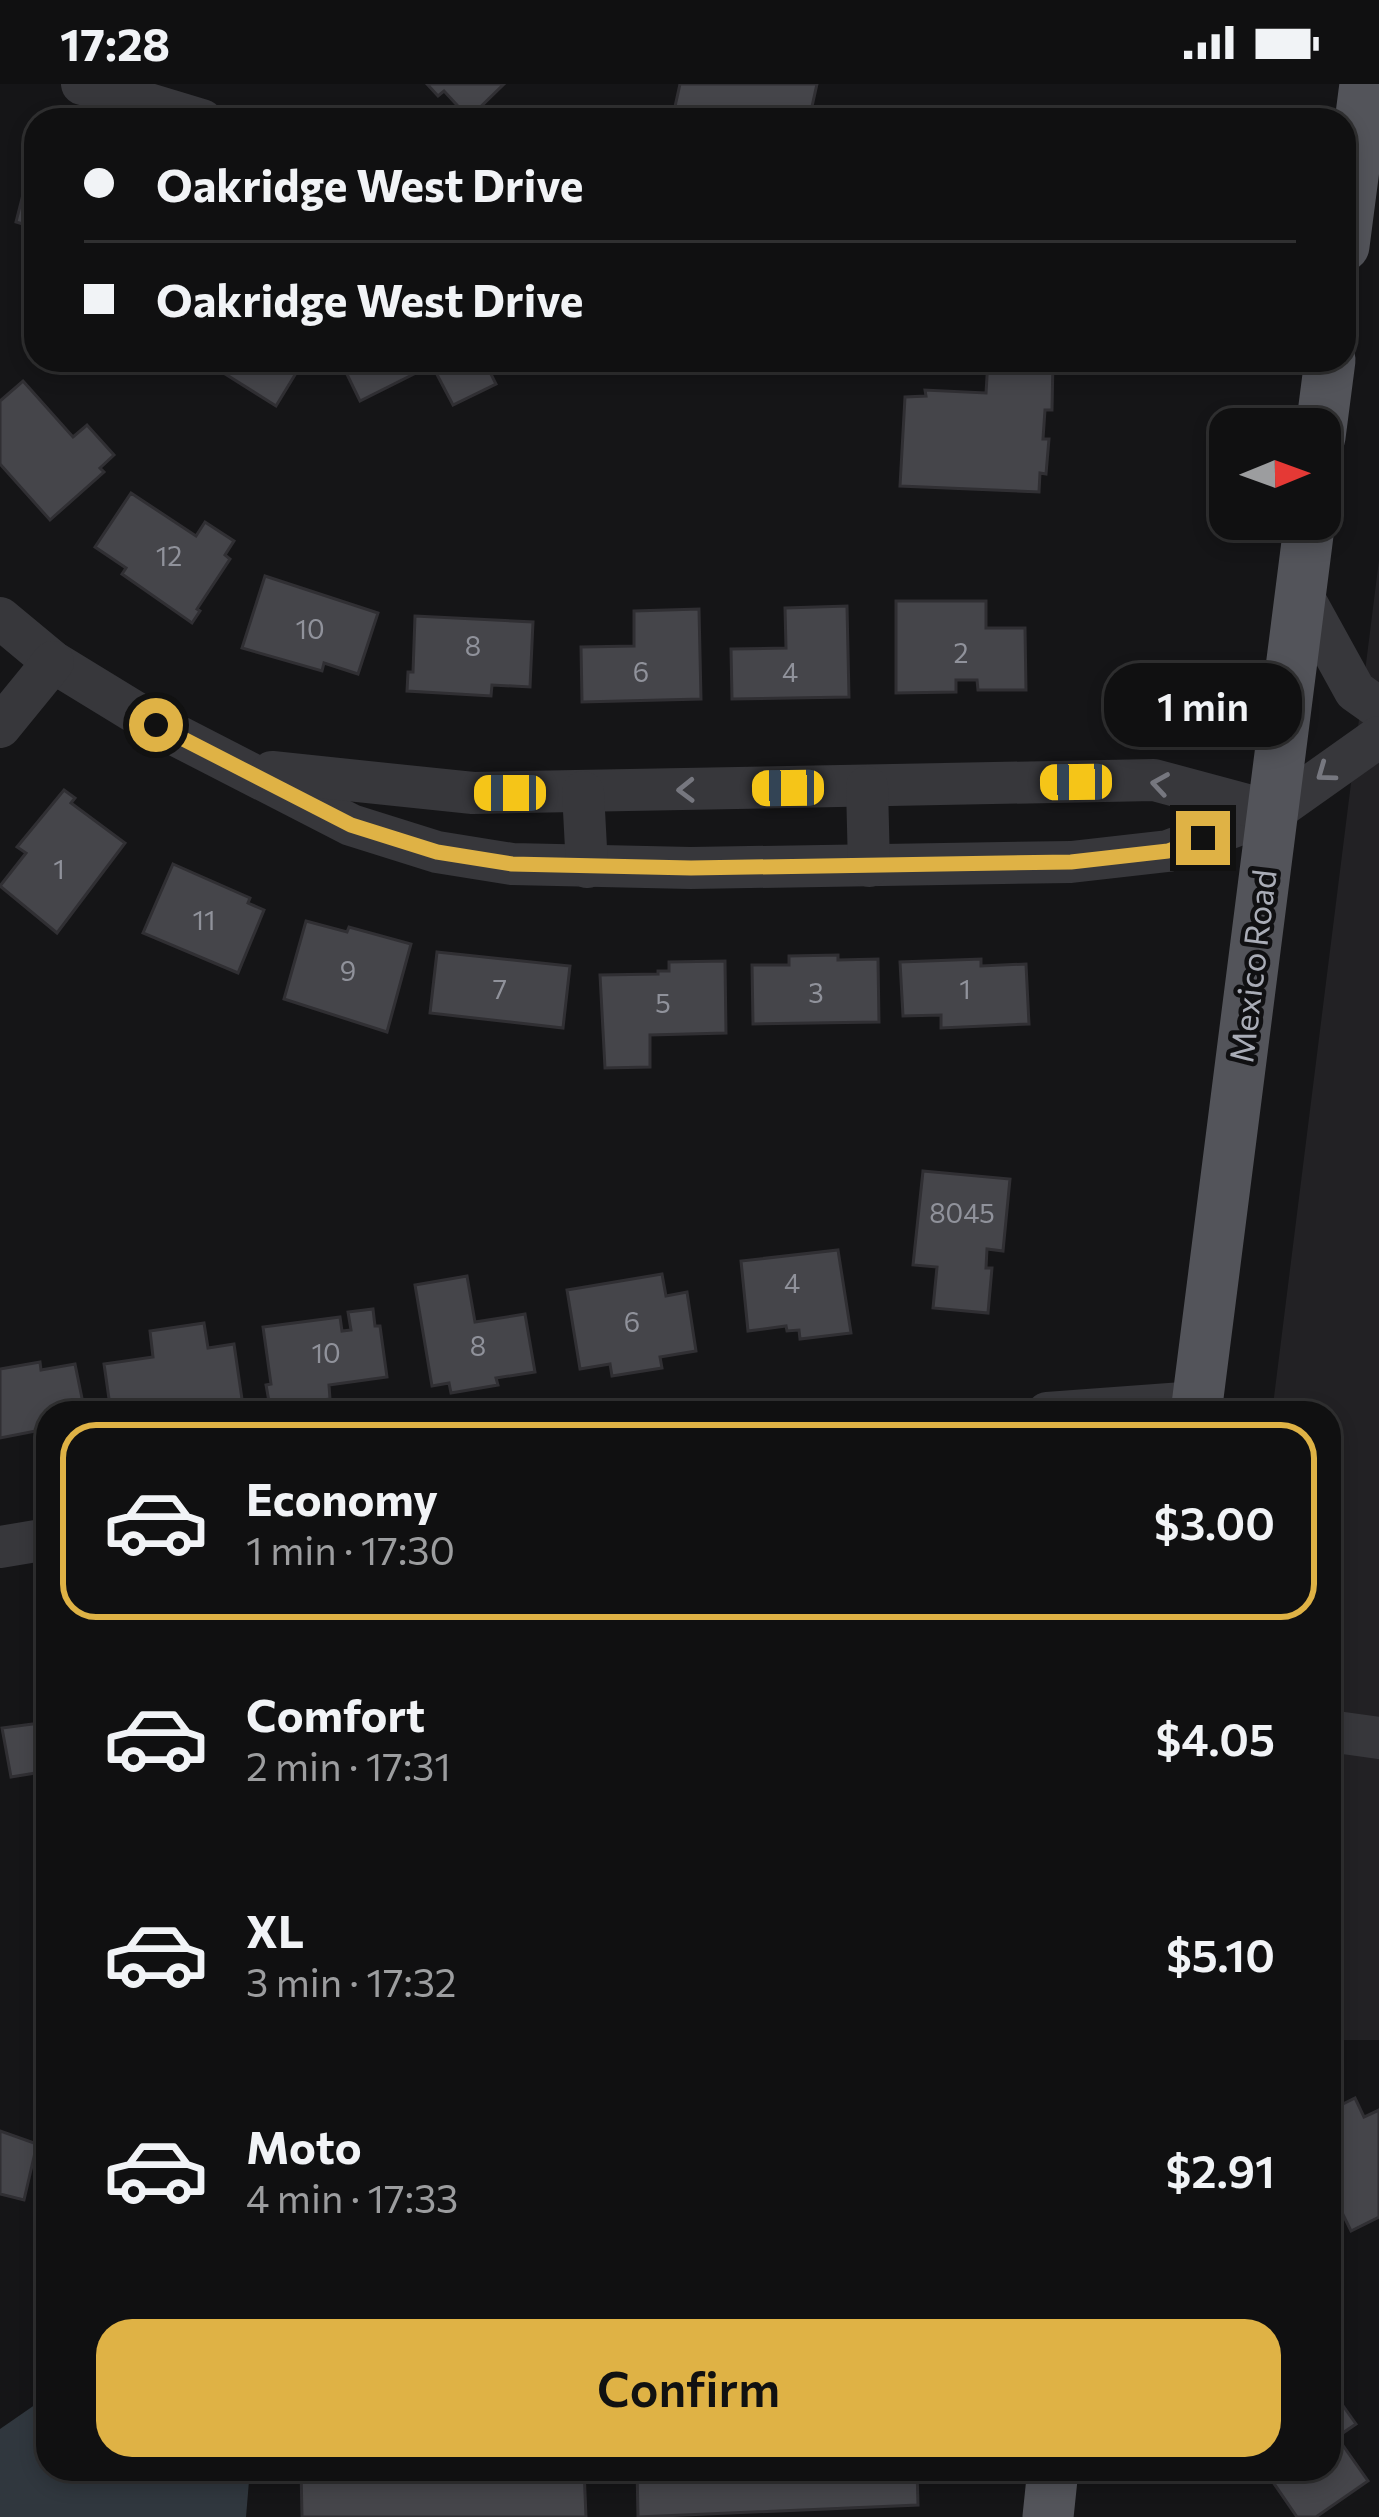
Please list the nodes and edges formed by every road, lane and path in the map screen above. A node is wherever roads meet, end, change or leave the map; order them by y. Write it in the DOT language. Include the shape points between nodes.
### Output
graph roads {
  1 [pos="82,84"];
  2 [pos="1365,84"];
  3 [pos="162,108"];
  4 [pos="1356,153"];
  5 [pos="1328,372"];
  6 [pos="1324,408"];
  7 [pos="1307,540"];
  8 [pos="1301,593"];
  9 [pos="0,618"];
  10 [pos="52,662"];
  11 [pos="1379,708"];
  12 [pos="0,727"];
  13 [pos="1379,737"];
  14 [pos="247,769"];
  15 [pos="867,787"];
  16 [pos="583,792"];
  17 [pos="1273,812"];
  18 [pos="869,866"];
  19 [pos="586,867"];
  20 [pos="1198,1401"];
  21 [pos="36,1541"];
  22 [pos="0,1546"];
  23 [pos="1341,1733"];
  24 [pos="1379,1738"];
  25 [pos="1052,2481"];
  26 [pos="1048,2517"];
  1 -- 3 [label="street"];
  2 -- 4 [label="main road"];
  5 -- 6 [label="main road"];
  7 -- 8 [label="main road, Mexico Road"];
  8 -- 11 [label="street" via="1355,691"];
  8 -- 17 [label="main road, Mexico Road"];
  9 -- 10 [label="street"];
  10 -- 12 [label="street"];
  10 -- 14 [label="street"];
  13 -- 17 [label="street, one-way"];
  14 -- 16 [label="street" via="473,793"];
  14 -- 19 [label="street" via="351,825 437,852"];
  15 -- 16 [label="street, one-way"];
  17 -- 15 [label="street, one-way" via="1154,780"];
  15 -- 18 [label="street"];
  16 -- 19 [label="street"];
  17 -- 18 [label="street" via="1157,852"];
  17 -- 20 [label="main road, Mexico Road"];
  18 -- 19 [label="street"];
  21 -- 22 [label="street"];
  23 -- 24 [label="street"];
  25 -- 26 [label="main road"];
}
